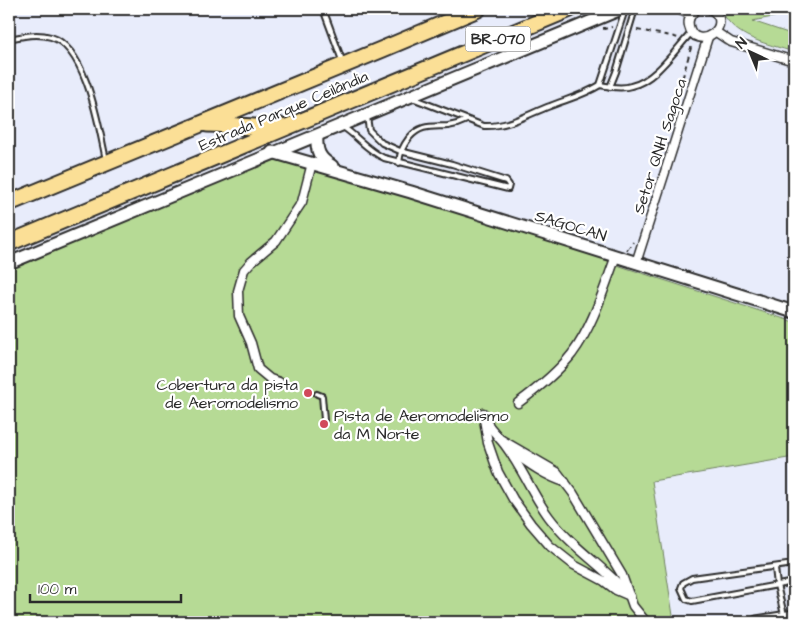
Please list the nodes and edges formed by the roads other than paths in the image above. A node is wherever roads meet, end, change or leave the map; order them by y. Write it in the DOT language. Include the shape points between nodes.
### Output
graph roads {
  1 [pos="323,9"];
  2 [pos="478,9"];
  3 [pos="570,9"];
  4 [pos="621,9"];
  5 [pos="625,9"];
  6 [pos="635,9"];
  7 [pos="678,9"];
  8 [pos="698,9"];
  9 [pos="710,9"];
  10 [pos="691,15"];
  11 [pos="692,32"];
  12 [pos="716,32"];
  13 [pos="708,37"];
  14 [pos="9,38"];
  15 [pos="794,61"];
  16 [pos="343,64"];
  17 [pos="600,85"];
  18 [pos="610,87"];
  19 [pos="278,91"];
  20 [pos="410,97"];
  21 [pos="367,115"];
  22 [pos="301,120"];
  23 [pos="467,120"];
  24 [pos="198,124"];
  25 [pos="245,126"];
  26 [pos="341,126"];
  27 [pos="317,136"];
  28 [pos="400,151"];
  29 [pos="272,152"];
  30 [pos="213,157"];
  31 [pos="106,162"];
  32 [pos="399,162"];
  33 [pos="312,163"];
  34 [pos="338,170"];
  35 [pos="9,203"];
  36 [pos="9,244"];
  37 [pos="616,256"];
  38 [pos="636,262"];
  39 [pos="9,263"];
  40 [pos="794,312"];
  41 [pos="278,386"];
  42 [pos="317,394"];
  43 [pos="518,403"];
  44 [pos="324,420"];
  45 [pos="500,438"];
  46 [pos="510,450"];
  47 [pos="565,482"];
  48 [pos="794,564"];
  49 [pos="775,568"];
  50 [pos="794,582"];
  51 [pos="777,585"];
  52 [pos="630,596"];
  53 [pos="784,619"];
  54 [pos="646,622"];
  55 [pos="651,622"];
  56 [pos="757,622"];
  1 -- 16 [label="lane"];
  2 -- 16 [label="highway, Estrada Parque Ceilândia / BR-070"];
  3 -- 22 [label="highway, Estrada Parque Ceilândia / BR-070"];
  4 -- 20 [label="street"];
  5 -- 17 [label="lane"];
  6 -- 18 [label="lane"];
  7 -- 10 [label="street"];
  8 -- 10 [label="street"];
  9 -- 12 [label="street" via="719,18"];
  10 -- 11 [label="street" via="688,24"];
  11 -- 13 [label="street" via="699,37"];
  11 -- 18 [label="lane" via="659,70 644,81 630,87"];
  12 -- 13 [label="street"];
  12 -- 15 [label="street" via="731,42"];
  13 -- 38 [label="street, Setor QNH Sagoca"];
  14 -- 31 [label="lane" via="38,35 53,38 71,51 93,102"];
  16 -- 19 [label="highway, Estrada Parque Ceilândia / BR-070"];
  17 -- 18 [label="lane"];
  17 -- 23 [label="lane" via="582,96 548,106 509,124 484,126"];
  19 -- 24 [label="highway, Estrada Parque Ceilândia / BR-070"];
  19 -- 25 [label="highway"];
  20 -- 21 [label="street"];
  20 -- 23 [label="lane"];
  21 -- 26 [label="street"];
  21 -- 28 [label="lane" via="369,130 374,136"];
  22 -- 25 [label="highway" via="273,126"];
  22 -- 30 [label="highway, Estrada Parque Ceilândia / BR-070"];
  23 -- 28 [label="lane" via="455,125 420,128"];
  24 -- 25 [label="highway"];
  24 -- 31 [label="highway, Estrada Parque Ceilândia / BR-070"];
  25 -- 30 [label="highway" via="229,145"];
  26 -- 27 [label="street"];
  26 -- 32 [label="lane" via="373,153"];
  27 -- 29 [label="street"];
  27 -- 34 [label="street, SAGOCAN" via="318,154"];
  28 -- 32 [label="lane"];
  28 -- 32 [label="lane" via="506,181 509,185 508,189 503,189"];
  29 -- 33 [label="street, SAGOCAN"];
  29 -- 39 [label="street"];
  30 -- 36 [label="highway, Estrada Parque Ceilândia / BR-070"];
  31 -- 35 [label="highway, Estrada Parque Ceilândia / BR-070"];
  33 -- 34 [label="street, SAGOCAN"];
  33 -- 41 [label="street" via="302,202 276,241 244,270 238,291 238,316 251,343 258,369 279,382"];
  34 -- 37 [label="street, SAGOCAN"];
  37 -- 38 [label="street, SAGOCAN"];
  37 -- 43 [label="street" via="584,334 572,354"];
  38 -- 40 [label="street, SAGOCAN"];
  42 -- 44 [label="lane" via="322,396"];
  45 -- 46 [label="street"];
  45 -- 47 [label="street" via="547,465"];
  45 -- 52 [label="street" via="483,413 488,443 498,472 531,524 550,546 574,564"];
  46 -- 47 [label="street"];
  46 -- 52 [label="street" via="550,518 576,548"];
  47 -- 52 [label="street" via="606,544"];
  48 -- 49 [label="lane"];
  49 -- 51 [label="lane"];
  49 -- 51 [label="lane" via="692,578 681,588 686,599 692,601"];
  50 -- 51 [label="lane"];
  51 -- 53 [label="lane"];
  52 -- 54 [label="street"];
  52 -- 55 [label="street"];
  53 -- 56 [label="street"];
}
